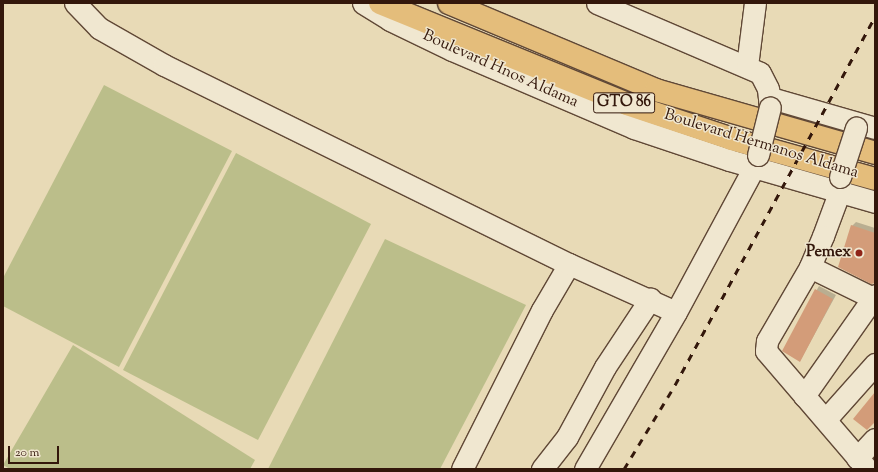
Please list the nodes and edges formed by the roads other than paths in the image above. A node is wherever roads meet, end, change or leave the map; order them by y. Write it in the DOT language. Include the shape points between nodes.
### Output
graph roads {
  1 [pos="76,3"];
  2 [pos="363,3"];
  3 [pos="380,3"];
  4 [pos="449,3"];
  5 [pos="596,3"];
  6 [pos="755,3"];
  7 [pos="747,66"];
  8 [pos="770,103"];
  9 [pos="862,126"];
  10 [pos="819,136"];
  11 [pos="875,138"];
  12 [pos="875,152"];
  13 [pos="756,161"];
  14 [pos="875,179"];
  15 [pos="840,185"];
  16 [pos="875,202"];
  17 [pos="569,264"];
  18 [pos="810,267"];
  19 [pos="874,297"];
  20 [pos="650,298"];
  21 [pos="676,312"];
  22 [pos="875,364"];
  23 [pos="804,396"];
  24 [pos="826,419"];
  25 [pos="875,439"];
  26 [pos="862,463"];
  27 [pos="462,469"];
  28 [pos="542,469"];
  29 [pos="585,469"];
  1 -- 17 [label="street" via="99,28 164,66"];
  2 -- 13 [label="street, Boulevard Hnos Aldama" via="390,20 452,50 634,128"];
  3 -- 14 [label="main road, Boulevard Hermanos Aldama / GTO 86" via="627,104 732,139"];
  4 -- 10 [label="main road, Boulevard Hermanos Aldama / GTO 86" via="656,90"];
  5 -- 7 [label="street"];
  6 -- 7 [label="street"];
  7 -- 8 [label="street" via="760,73"];
  8 -- 9 [label="street"];
  8 -- 13 [label="street, bridge"];
  9 -- 15 [label="street, bridge"];
  10 -- 11 [label="main road" via="835,132"];
  10 -- 12 [label="main road, Boulevard Hermanos Aldama / GTO 86"];
  13 -- 15 [label="street, Boulevard Hnos Aldama"];
  13 -- 21 [label="street"];
  15 -- 16 [label="street, Boulevard Hnos Aldama"];
  15 -- 18 [label="street"];
  17 -- 20 [label="street"];
  17 -- 27 [label="street" via="542,310"];
  18 -- 19 [label="street"];
  18 -- 23 [label="street" via="766,346 769,358"];
  19 -- 23 [label="street"];
  20 -- 21 [label="street"];
  20 -- 28 [label="street" via="604,368 567,437"];
  21 -- 29 [label="street"];
  22 -- 24 [label="street"];
  23 -- 24 [label="street"];
  24 -- 26 [label="street"];
  25 -- 26 [label="street"];
}
